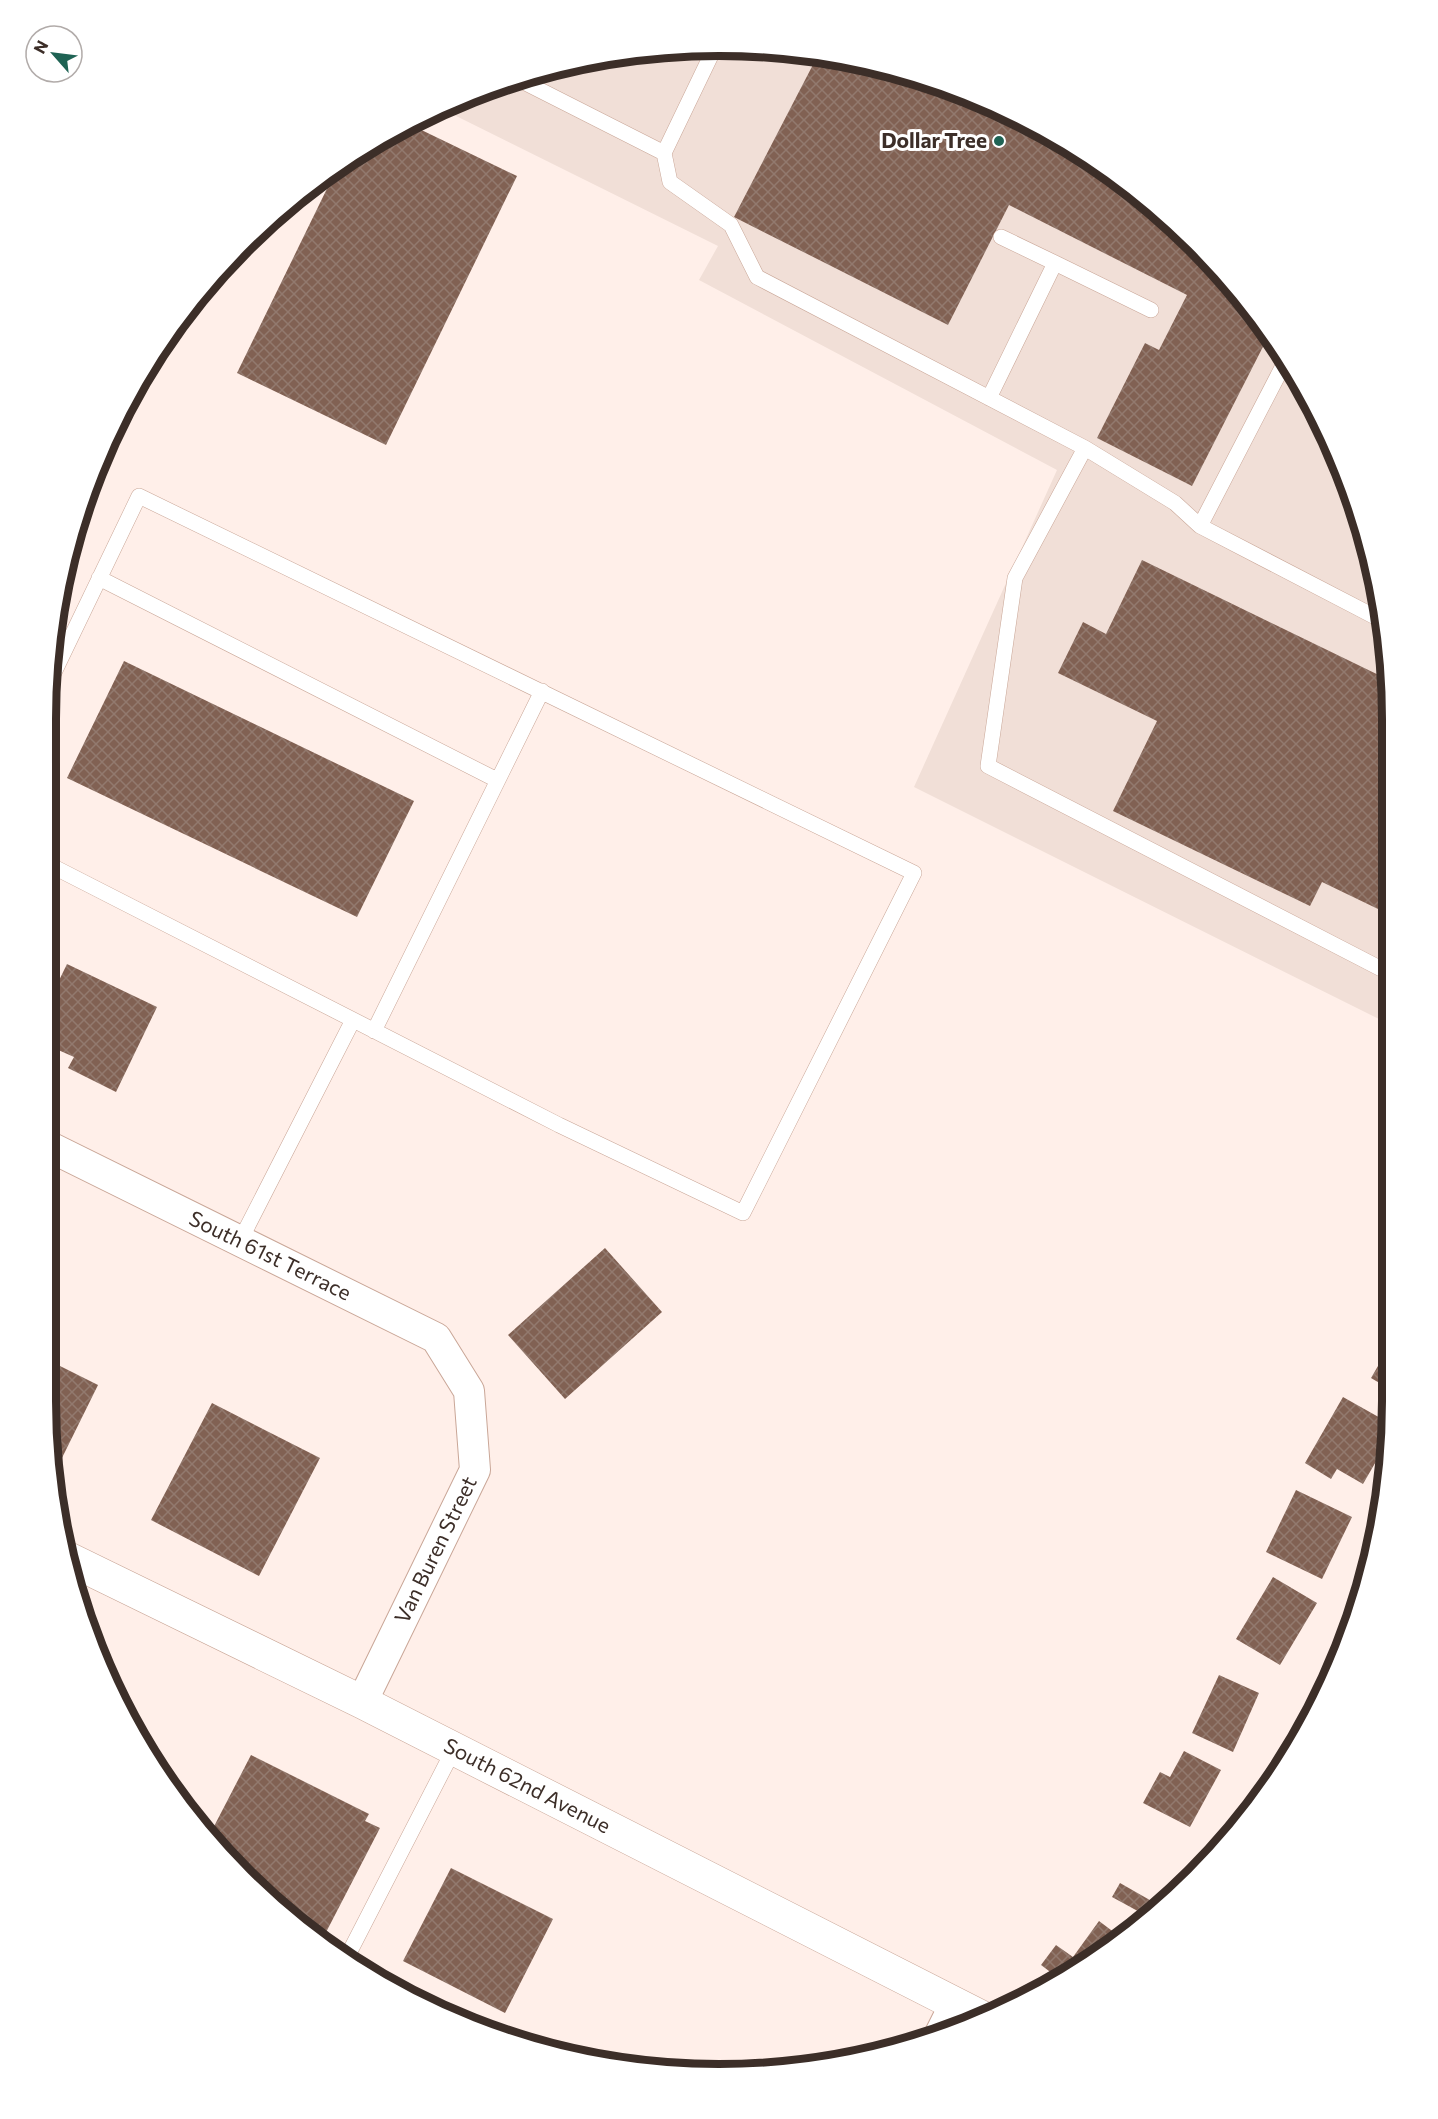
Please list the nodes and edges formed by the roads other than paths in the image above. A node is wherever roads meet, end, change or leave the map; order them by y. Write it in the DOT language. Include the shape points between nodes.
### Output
graph roads {
  1 [pos="711,56"];
  2 [pos="528,84"];
  3 [pos="664,153"];
  4 [pos="1002,237"];
  5 [pos="1055,263"];
  6 [pos="1151,310"];
  7 [pos="1282,368"];
  8 [pos="989,398"];
  9 [pos="1085,448"];
  10 [pos="1200,526"];
  11 [pos="99,578"];
  12 [pos="1374,617"];
  13 [pos="58,664"];
  14 [pos="542,691"];
  15 [pos="497,780"];
  16 [pos="56,868"];
  17 [pos="1382,969"];
  18 [pos="352,1020"];
  19 [pos="374,1031"];
  20 [pos="56,1150"];
  21 [pos="240,1241"];
  22 [pos="469,1391"];
  23 [pos="76,1562"];
  24 [pos="362,1702"];
  25 [pos="454,1749"];
  26 [pos="350,1952"];
  27 [pos="955,2004"];
  28 [pos="973,2013"];
  29 [pos="945,2023"];
  1 -- 3 [label="lane"];
  2 -- 3 [label="lane"];
  3 -- 8 [label="lane" via="670,182 731,225 757,277"];
  4 -- 5 [label="lane"];
  5 -- 6 [label="lane"];
  5 -- 8 [label="lane"];
  7 -- 10 [label="lane"];
  8 -- 9 [label="lane"];
  9 -- 10 [label="lane" via="1175,503"];
  9 -- 17 [label="lane" via="1015,578 988,766"];
  10 -- 12 [label="lane"];
  11 -- 13 [label="lane"];
  11 -- 14 [label="lane" via="139,496"];
  11 -- 15 [label="lane"];
  14 -- 15 [label="lane"];
  14 -- 19 [label="lane" via="914,873 743,1213"];
  15 -- 19 [label="lane"];
  16 -- 18 [label="lane"];
  18 -- 19 [label="lane"];
  18 -- 21 [label="lane"];
  20 -- 21 [label="street, South 61st Terrace"];
  21 -- 22 [label="street, South 61st Terrace" via="436,1338"];
  22 -- 24 [label="street, Van Buren Street" via="475,1470"];
  23 -- 24 [label="street, South 62nd Avenue"];
  24 -- 25 [label="street, South 62nd Avenue"];
  25 -- 26 [label="lane"];
  25 -- 27 [label="street, South 62nd Avenue"];
  27 -- 28 [label="street, South 62nd Avenue"];
  27 -- 29 [label="street"];
}
